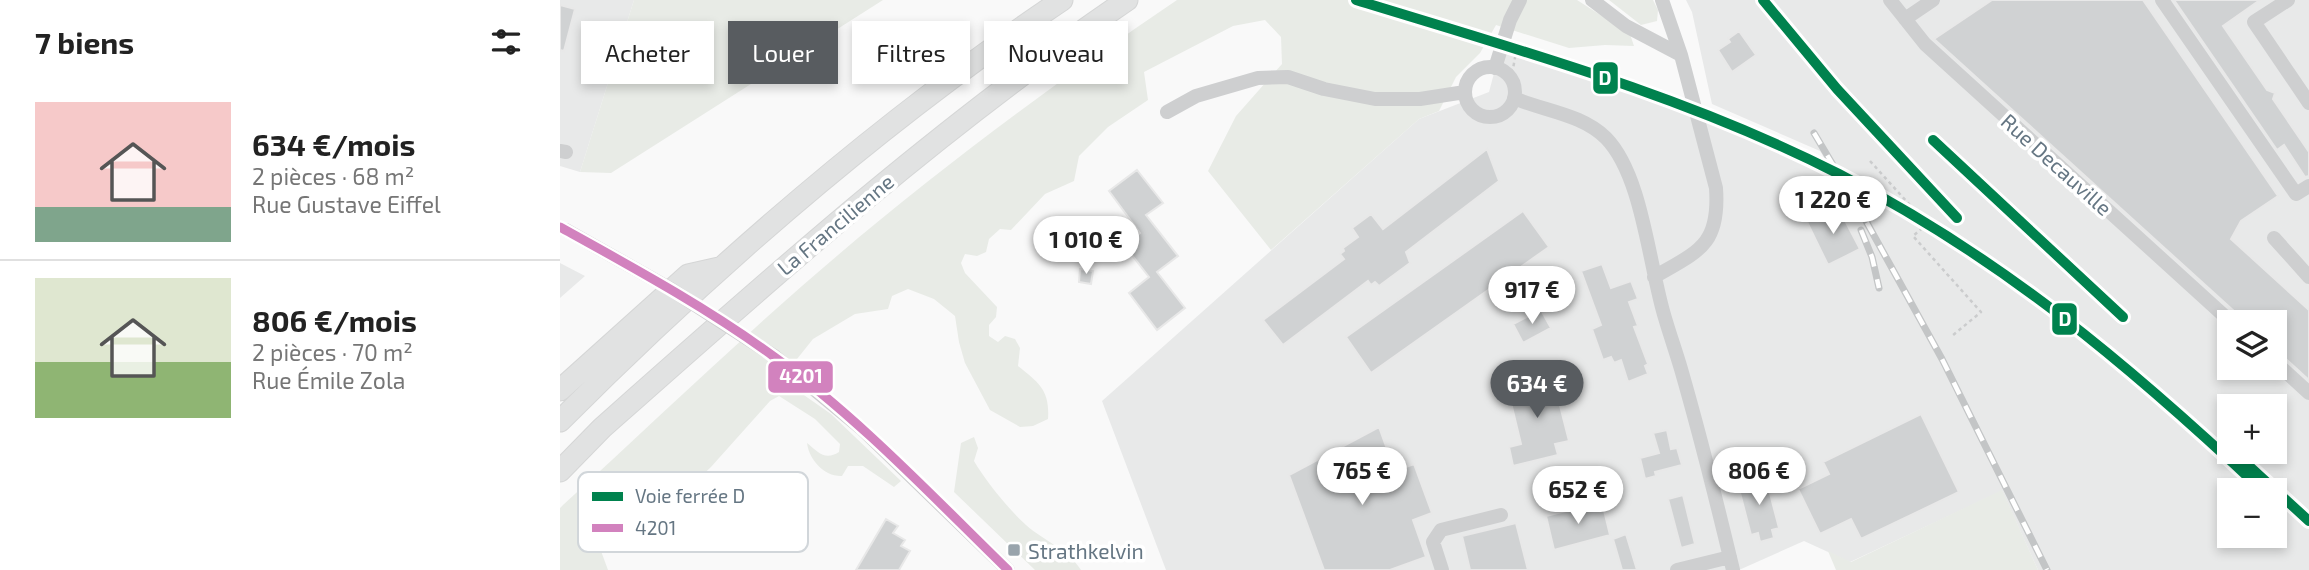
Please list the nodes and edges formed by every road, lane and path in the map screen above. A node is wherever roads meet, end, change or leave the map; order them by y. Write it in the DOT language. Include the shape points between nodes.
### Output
graph roads {
  1 [pos="1062,0"];
  2 [pos="1127,0"];
  3 [pos="1520,0"];
  4 [pos="1592,0"];
  5 [pos="1662,0"];
  6 [pos="1890,0"];
  7 [pos="1933,0"];
  8 [pos="2162,0"];
  9 [pos="2288,0"];
  10 [pos="1905,19"];
  11 [pos="1681,55"];
  12 [pos="1495,68"];
  13 [pos="1465,92"];
  14 [pos="1514,98"];
  15 [pos="2309,103"];
  16 [pos="1167,112"];
  17 [pos="1870,162"];
  18 [pos="2309,186"];
  19 [pos="563,228"];
  20 [pos="2274,237"];
  21 [pos="721,268"];
  22 [pos="1654,277"];
  23 [pos="2309,278"];
  24 [pos="2218,310"];
  25 [pos="1952,336"];
  26 [pos="2287,373"];
  27 [pos="560,390"];
  28 [pos="2309,393"];
  29 [pos="560,421"];
  30 [pos="560,471"];
  31 [pos="1501,515"];
  32 [pos="1732,563"];
  33 [pos="1008,570"];
  34 [pos="1442,570"];
  35 [pos="1677,570"];
  1 -- 21 [label="highway, La Francilienne" via="851,154"];
  2 -- 30 [label="highway, La Francilienne" via="890,176 602,428"];
  3 -- 12 [label="street"];
  4 -- 11 [label="street" via="1626,26"];
  5 -- 11 [label="street"];
  6 -- 10 [label="street, Rue Decauville"];
  7 -- 10 [label="street"];
  8 -- 18 [label="street" via="2296,194"];
  9 -- 15 [label="street" via="2254,22"];
  10 -- 24 [label="street, Rue Decauville" via="1926,44"];
  11 -- 22 [label="street" via="1718,209 1707,243"];
  12 -- 13 [label="street" via="1478,70"];
  12 -- 14 [label="street" via="1513,83"];
  13 -- 14 [label="street" via="1471,110 1489,118 1504,113"];
  13 -- 16 [label="street" via="1375,99 1289,77 1258,78 1196,96"];
  14 -- 22 [label="street" via="1585,124 1605,136 1620,155 1632,180"];
  17 -- 25 [label="path" via="1927,224 1913,236 1981,312"];
  19 -- 33 [label="street, bridge" via="669,288 774,356 870,436"];
  20 -- 23 [label="street"];
  21 -- 27 [label="highway" via="688,275"];
  21 -- 29 [label="highway, La Francilienne"];
  22 -- 32 [label="street"];
  26 -- 28 [label="street"];
  31 -- 34 [label="street" via="1441,530 1433,542"];
  32 -- 35 [label="street"];
}
